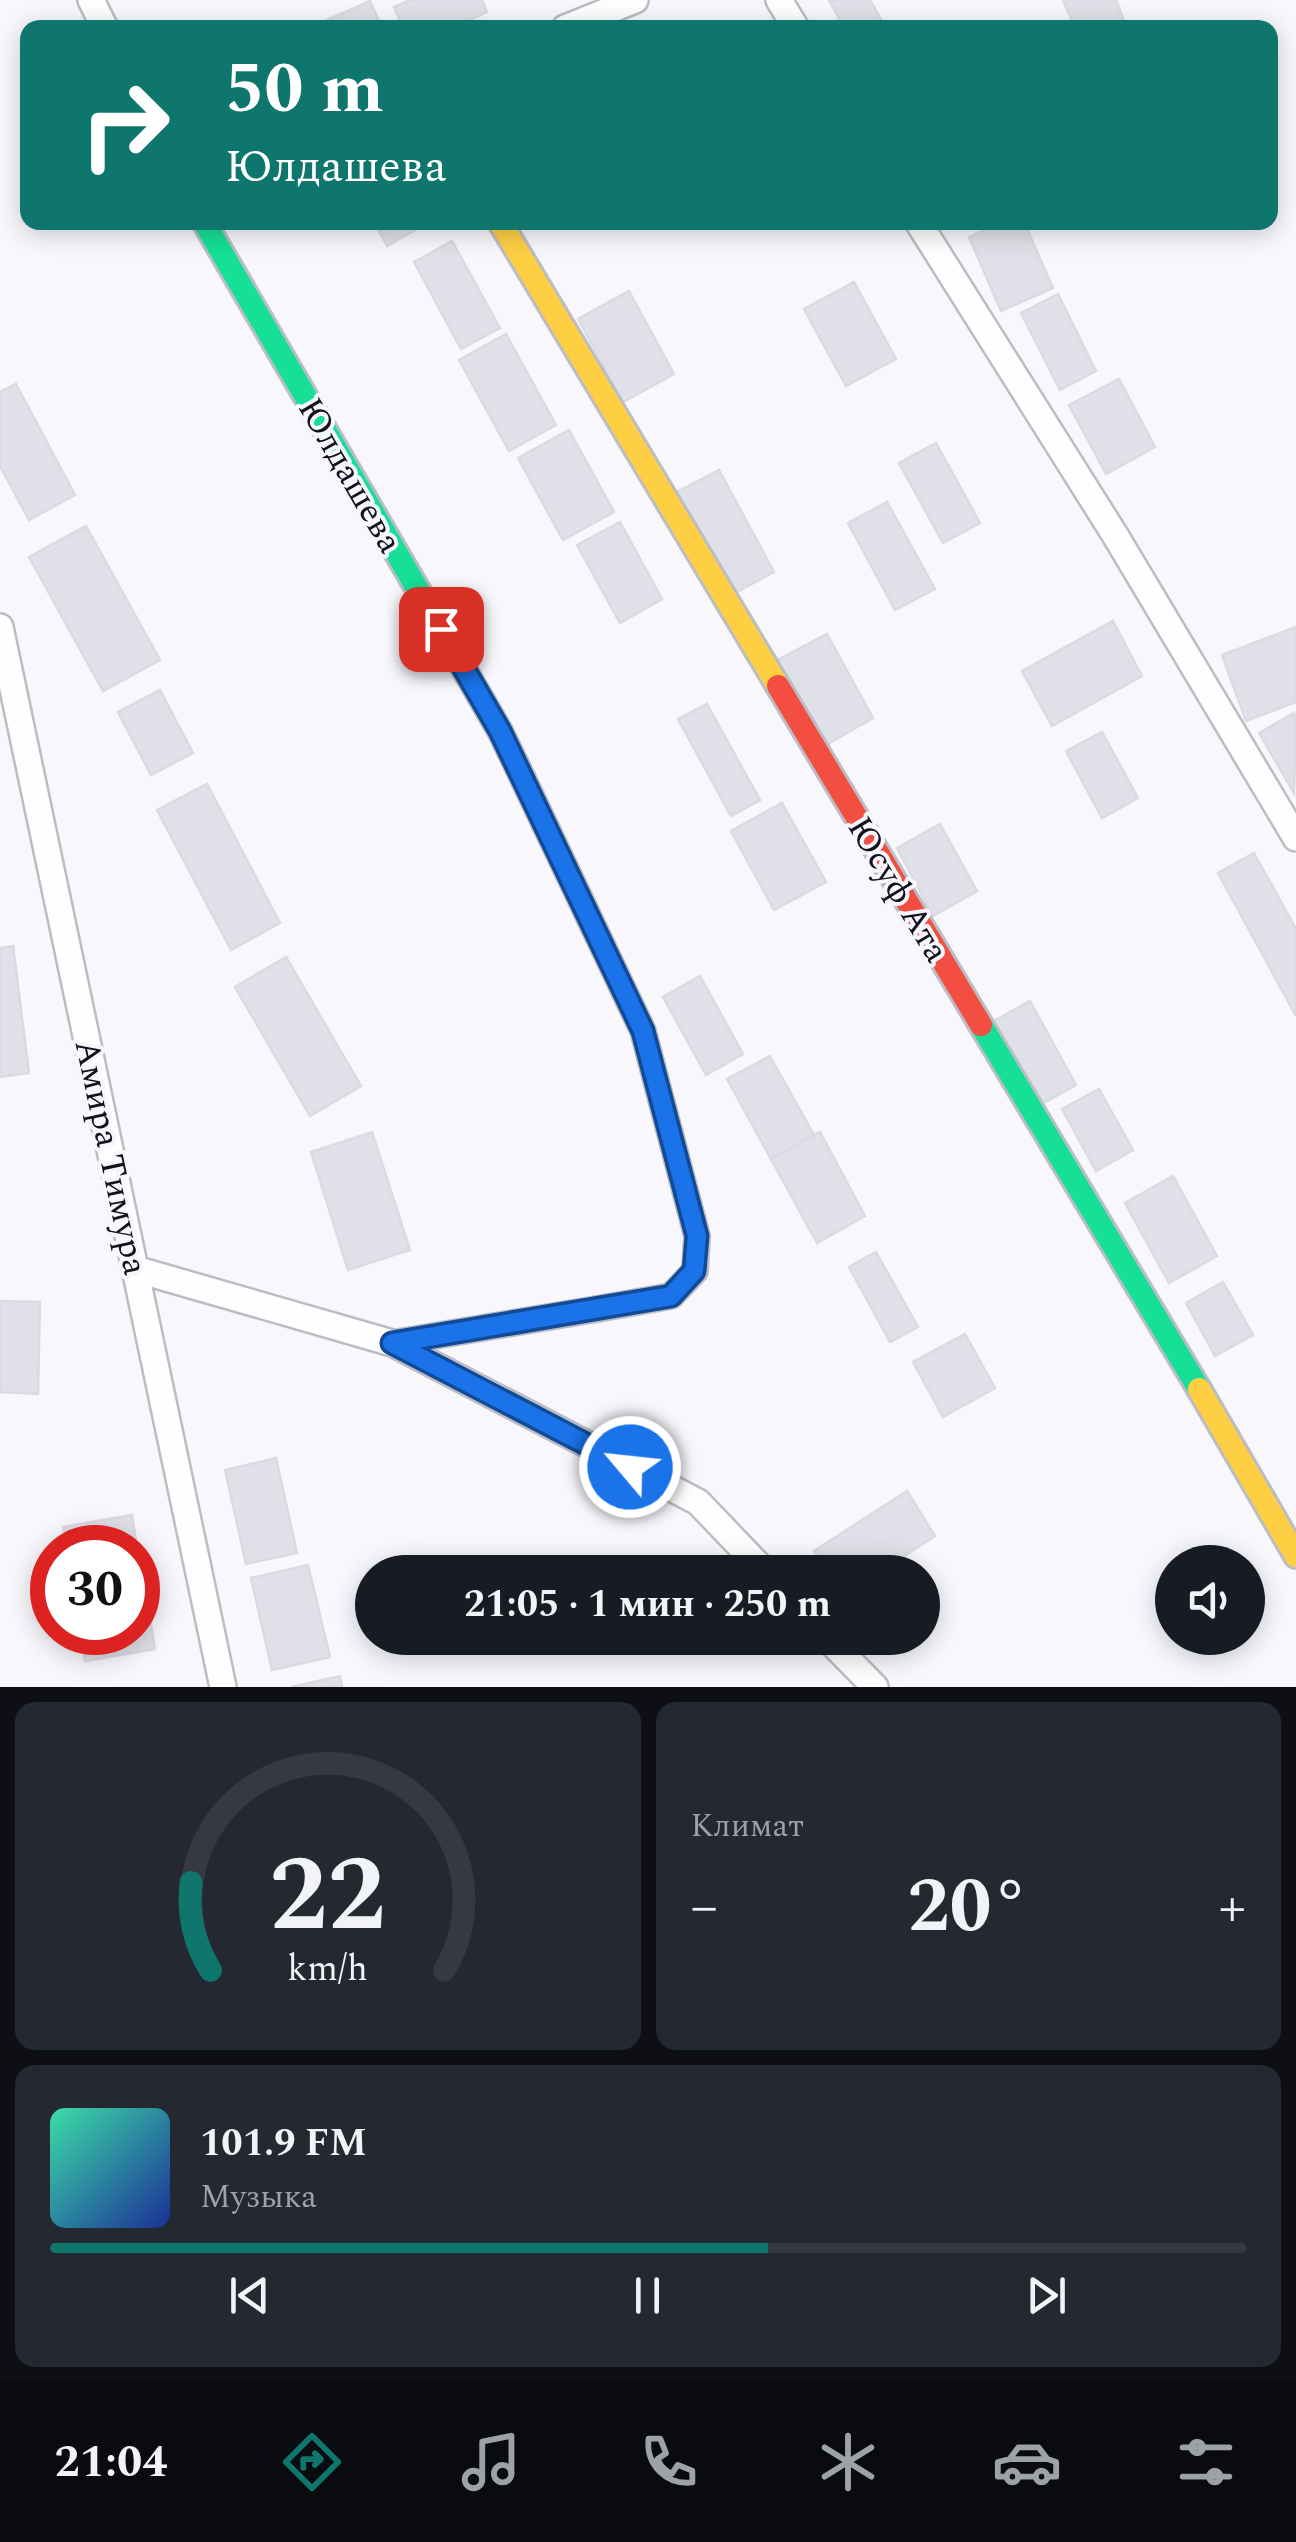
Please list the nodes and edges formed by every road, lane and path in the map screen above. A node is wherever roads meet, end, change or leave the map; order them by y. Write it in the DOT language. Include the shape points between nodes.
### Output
graph roads {
  1 [pos="636,0"];
  2 [pos="585,20"];
  3 [pos="209,230"];
  4 [pos="505,230"];
  5 [pos="923,230"];
  6 [pos="0,627"];
  7 [pos="1296,838"];
  8 [pos="135,1269"];
  9 [pos="392,1343"];
  10 [pos="749,1555"];
  11 [pos="1296,1556"];
  12 [pos="844,1655"];
  13 [pos="223,1687"];
  14 [pos="875,1687"];
  1 -- 2 [label="street"];
  3 -- 9 [label="street, Юлдашева" via="500,731 643,1031 697,1236 694,1271 671,1296"];
  4 -- 11 [label="street, Юсуф Ата"];
  5 -- 7 [label="street"];
  6 -- 8 [label="street, Амира Тимура"];
  8 -- 9 [label="street"];
  8 -- 13 [label="street, Амира Тимура"];
  9 -- 10 [label="street" via="698,1502"];
  12 -- 14 [label="street"];
}
